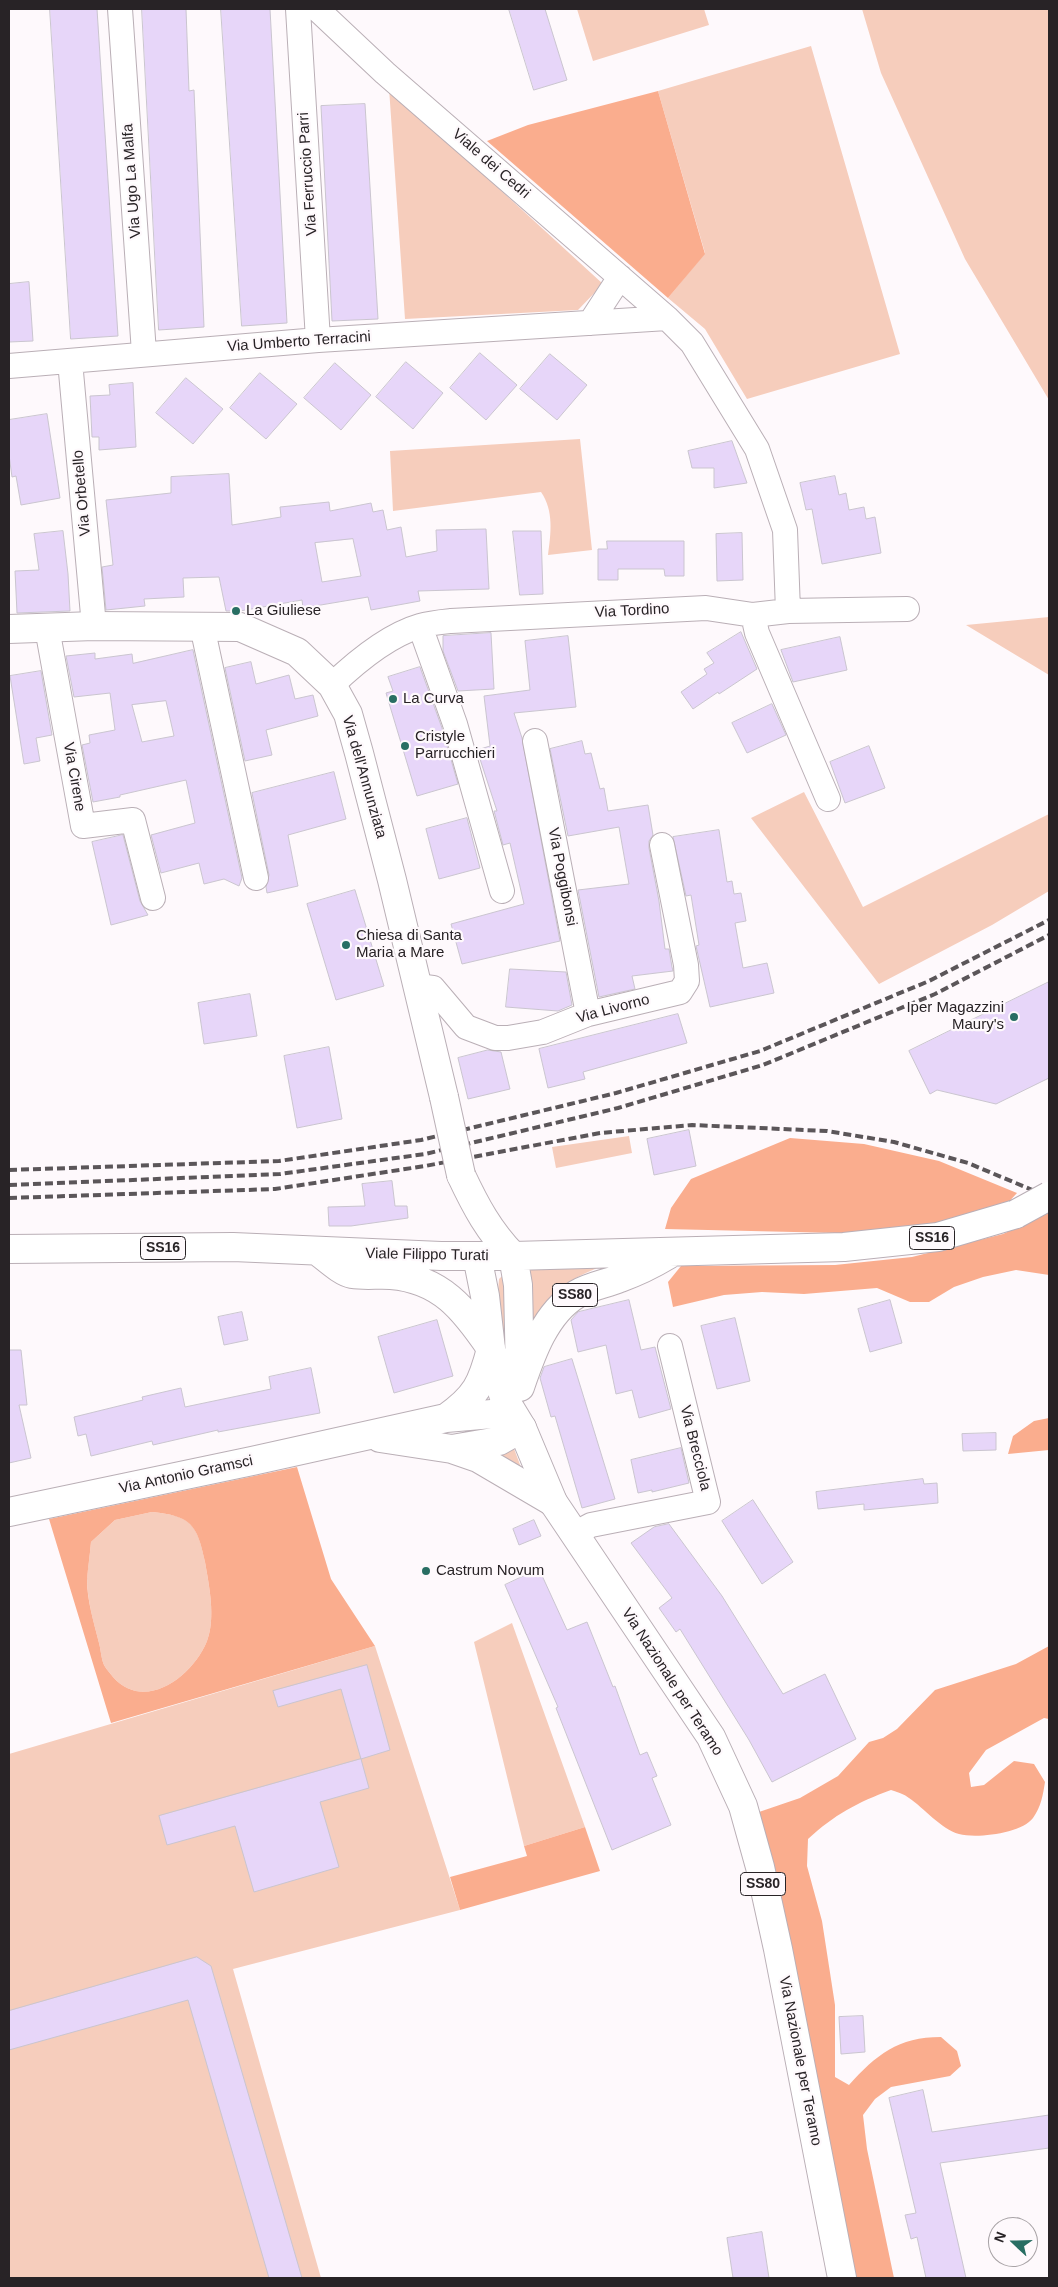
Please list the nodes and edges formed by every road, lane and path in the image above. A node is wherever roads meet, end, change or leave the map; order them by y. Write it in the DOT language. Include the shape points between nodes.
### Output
graph roads {
  1 [pos="120,9"];
  2 [pos="298,9"];
  3 [pos="317,9"];
  4 [pos="620,277"];
  5 [pos="667,318"];
  6 [pos="590,323"];
  7 [pos="318,340"];
  8 [pos="144,353"];
  9 [pos="70,361"];
  10 [pos="9,366"];
  11 [pos="907,609"];
  12 [pos="788,610"];
  13 [pos="753,615"];
  14 [pos="94,626"];
  15 [pos="202,626"];
  16 [pos="420,626"];
  17 [pos="48,628"];
  18 [pos="9,629"];
  19 [pos="332,685"];
  20 [pos="535,741"];
  21 [pos="828,798"];
  22 [pos="662,845"];
  23 [pos="256,878"];
  24 [pos="502,891"];
  25 [pos="153,898"];
  26 [pos="417,986"];
  27 [pos="588,1014"];
  28 [pos="461,1175"];
  29 [pos="1049,1196"];
  30 [pos="9,1250"];
  31 [pos="316,1251"];
  32 [pos="675,1252"];
  33 [pos="477,1256"];
  34 [pos="513,1256"];
  35 [pos="670,1346"];
  36 [pos="491,1349"];
  37 [pos="520,1387"];
  38 [pos="446,1418"];
  39 [pos="522,1428"];
  40 [pos="363,1435"];
  41 [pos="452,1449"];
  42 [pos="553,1502"];
  43 [pos="9,1512"];
  44 [pos="574,1534"];
  45 [pos="842,2278"];
  1 -- 8 [label="street, Via Ugo La Malfa"];
  2 -- 7 [label="street, Via Ferruccio Parri"];
  3 -- 4 [label="street, Viale dei Cedri"];
  4 -- 5 [label="street, Viale dei Cedri"];
  4 -- 6 [label="street"];
  5 -- 6 [label="street, Via Umberto Terracini"];
  5 -- 12 [label="street" via="692,343 757,449 785,530"];
  6 -- 7 [label="street, Via Umberto Terracini"];
  7 -- 8 [label="street, Via Umberto Terracini"];
  8 -- 9 [label="street, Via Umberto Terracini"];
  9 -- 10 [label="street, Via Umberto Terracini"];
  9 -- 14 [label="street, Via Orbetello"];
  11 -- 12 [label="street, Via Tordino"];
  12 -- 13 [label="street, Via Tordino"];
  13 -- 16 [label="street, Via Tordino" via="706,608 451,621"];
  13 -- 21 [label="street" via="757,633"];
  14 -- 15 [label="main road, Via dell'Annunziata"];
  14 -- 17 [label="main road, Via dell'Annunziata"];
  15 -- 19 [label="main road, Via dell'Annunziata" via="240,626 297,652"];
  15 -- 23 [label="street"];
  16 -- 19 [label="street, Via Tordino" via="398,636 350,668"];
  16 -- 24 [label="street" via="455,724"];
  17 -- 18 [label="main road, Via dell'Annunziata"];
  17 -- 25 [label="street, Via Cirene" via="82,826 133,820"];
  19 -- 26 [label="main road, Via dell'Annunziata" via="348,714"];
  20 -- 27 [label="street, Via Poggibonsi"];
  22 -- 27 [label="street, Via Livorno" via="687,981 680,992"];
  26 -- 27 [label="street, Via Livorno" via="433,988 466,1027 495,1038 544,1032"];
  26 -- 28 [label="main road, Via dell'Annunziata, bridge"];
  28 -- 33 [label="main road, Via dell'Annunziata"];
  28 -- 34 [label="main road, Via dell'Annunziata" via="478,1212"];
  29 -- 32 [label="main road, Viale Filippo Turati / SS16, bridge" via="1016,1214 938,1237 844,1248"];
  30 -- 31 [label="main road, Viale Filippo Turati / SS16" via="233,1247"];
  31 -- 33 [label="main road, Viale Filippo Turati / SS16"];
  31 -- 36 [label="main road, Via Nazionale per Teramo / SS80" via="351,1274 392,1275 423,1281 439,1289 471,1320"];
  32 -- 34 [label="main road, Viale Filippo Turati / SS16"];
  32 -- 37 [label="main road, Via Nazionale per Teramo / SS80" via="647,1267 590,1288 566,1302 555,1313 531,1355"];
  33 -- 34 [label="main road, Viale Filippo Turati / SS16"];
  33 -- 36 [label="main road, Via Nazionale per Teramo / SS80"];
  34 -- 37 [label="main road, Via Nazionale per Teramo / SS80" via="518,1284"];
  35 -- 44 [label="street, Via Brecciola" via="708,1502 591,1525"];
  36 -- 38 [label="main road, Via Antonio Gramsci" via="479,1385 466,1404"];
  36 -- 39 [label="main road, Via Nazionale per Teramo / SS80" via="505,1400"];
  37 -- 39 [label="main road, Via Nazionale per Teramo / SS80"];
  38 -- 39 [label="main road, Via Antonio Gramsci" via="492,1414"];
  38 -- 40 [label="main road, Via Antonio Gramsci"];
  39 -- 41 [label="main road, Via Antonio Gramsci" via="499,1441"];
  39 -- 42 [label="main road, Via Nazionale per Teramo / SS80"];
  40 -- 41 [label="main road, Via Antonio Gramsci"];
  40 -- 43 [label="main road, Via Antonio Gramsci"];
  41 -- 42 [label="main road, Via Antonio Gramsci" via="478,1458"];
  42 -- 44 [label="main road, Via Nazionale per Teramo / SS80"];
  44 -- 45 [label="main road, Via Nazionale per Teramo / SS80" via="712,1737 742,1806 760,1867 778,1949"];
}
